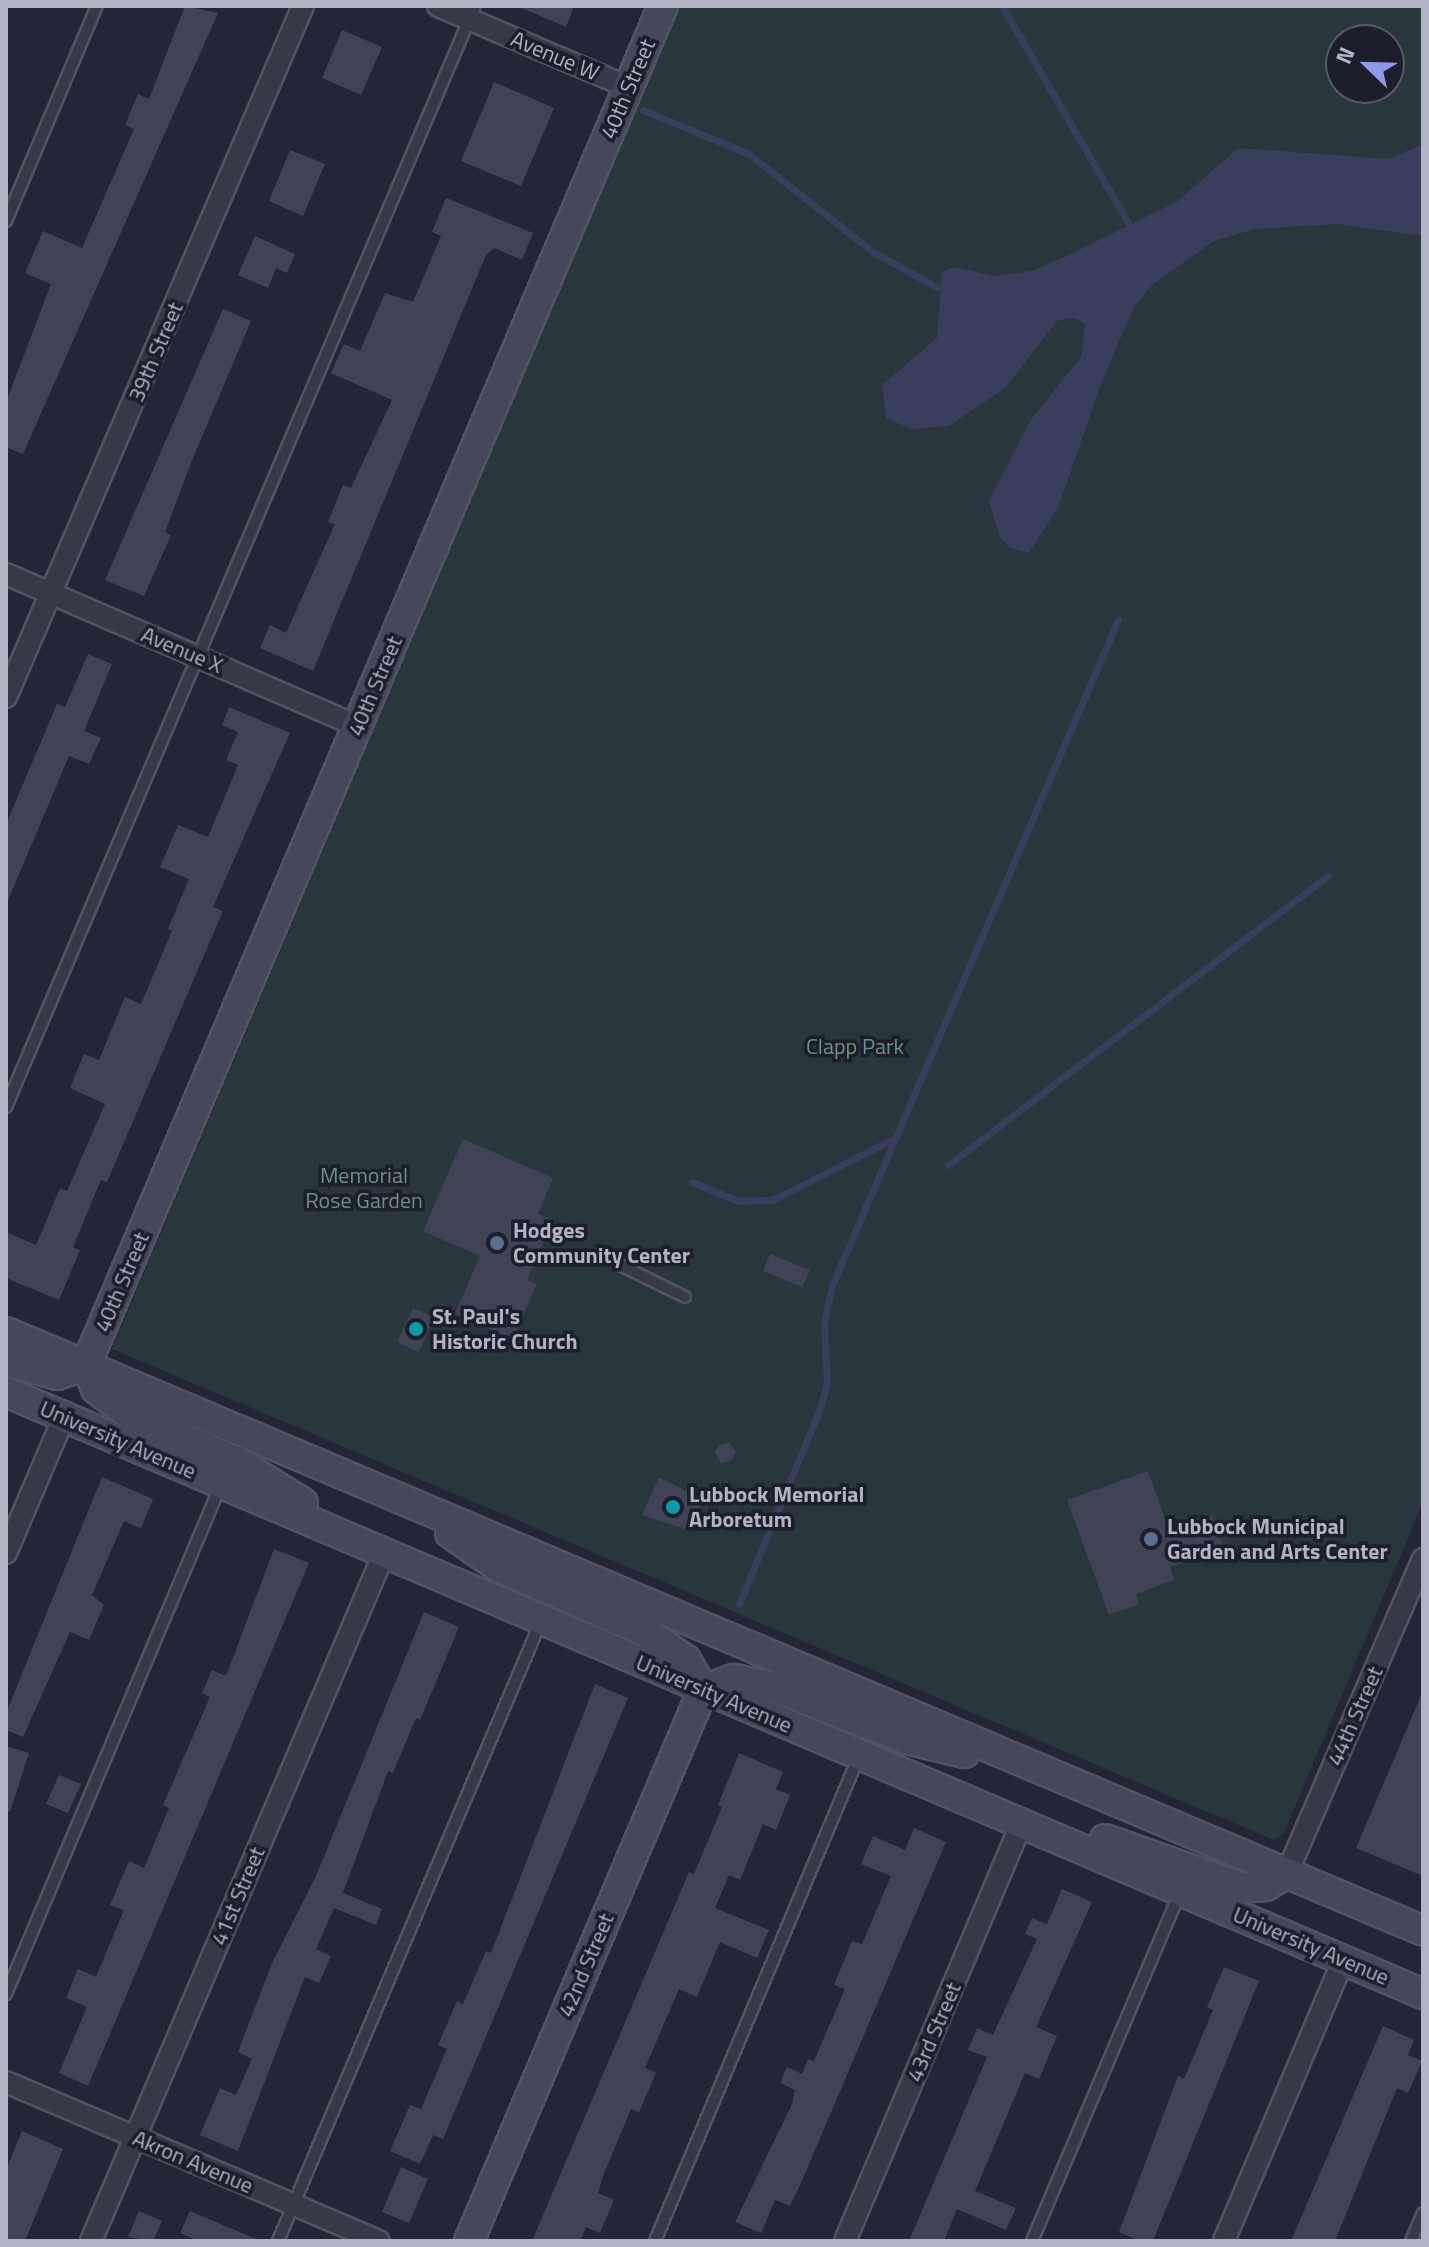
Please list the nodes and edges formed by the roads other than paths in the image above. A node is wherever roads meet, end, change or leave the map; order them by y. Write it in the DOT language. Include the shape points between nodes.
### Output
graph roads {
  1 [pos="97,6"];
  2 [pos="303,6"];
  3 [pos="438,6"];
  4 [pos="663,6"];
  5 [pos="472,13"];
  6 [pos="628,87"];
  7 [pos="6,221"];
  8 [pos="6,574"];
  9 [pos="52,594"];
  10 [pos="199,657"];
  11 [pos="6,697"];
  12 [pos="358,726"];
  13 [pos="6,1107"];
  14 [pos="622,1266"];
  15 [pos="685,1297"];
  16 [pos="6,1332"];
  17 [pos="6,1361"];
  18 [pos="86,1365"];
  19 [pos="6,1392"];
  20 [pos="64,1417"];
  21 [pos="221,1483"];
  22 [pos="404,1501"];
  23 [pos="377,1548"];
  24 [pos="6,1553"];
  25 [pos="1423,1559"];
  26 [pos="542,1619"];
  27 [pos="703,1690"];
  28 [pos="860,1755"];
  29 [pos="1043,1772"];
  30 [pos="1022,1823"];
  31 [pos="1287,1873"];
  32 [pos="1181,1890"];
  33 [pos="1423,1931"];
  34 [pos="1343,1961"];
  35 [pos="6,1994"];
  36 [pos="1423,1994"];
  37 [pos="6,2082"];
  38 [pos="135,2137"];
  39 [pos="294,2204"];
  40 [pos="1423,2213"];
  41 [pos="91,2241"];
  42 [pos="278,2241"];
  43 [pos="379,2241"];
  44 [pos="469,2241"];
  45 [pos="655,2241"];
  46 [pos="845,2241"];
  47 [pos="1032,2241"];
  48 [pos="1224,2241"];
  49 [pos="1411,2241"];
  1 -- 7 [label="lane"];
  2 -- 9 [label="street, 39th Street"];
  3 -- 5 [label="street, Avenue W"];
  4 -- 6 [label="main road, 40th Street"];
  5 -- 6 [label="street, Avenue W"];
  5 -- 10 [label="lane"];
  6 -- 12 [label="main road, 40th Street"];
  8 -- 9 [label="street, Avenue X"];
  9 -- 10 [label="street, Avenue X"];
  9 -- 11 [label="street, 39th Street"];
  10 -- 12 [label="street, Avenue X"];
  10 -- 13 [label="lane"];
  12 -- 18 [label="main road, 40th Street"];
  14 -- 15 [label="lane"];
  16 -- 18 [label="main road"];
  17 -- 18 [label="main road" via="57,1375"];
  18 -- 22 [label="main road"];
  18 -- 23 [label="main road" via="96,1389 131,1415 236,1461"];
  19 -- 20 [label="main road, University Avenue"];
  20 -- 21 [label="main road, University Avenue"];
  20 -- 24 [label="street"];
  21 -- 23 [label="main road, University Avenue"];
  21 -- 35 [label="lane"];
  22 -- 27 [label="main road" via="500,1568 644,1631 686,1660"];
  22 -- 29 [label="main road"];
  23 -- 26 [label="main road, University Avenue"];
  23 -- 38 [label="street, 41st Street"];
  25 -- 31 [label="street, 44th Street"];
  26 -- 27 [label="main road, University Avenue"];
  26 -- 39 [label="lane"];
  27 -- 28 [label="main road, University Avenue"];
  27 -- 29 [label="main road" via="734,1679 774,1687 906,1739"];
  27 -- 44 [label="main road, 42nd Street"];
  28 -- 30 [label="main road, University Avenue"];
  28 -- 45 [label="lane"];
  29 -- 31 [label="main road"];
  30 -- 31 [label="main road" via="1085,1831 1243,1888 1266,1886"];
  30 -- 32 [label="main road, University Avenue"];
  30 -- 46 [label="street, 43rd Street"];
  31 -- 33 [label="main road"];
  32 -- 34 [label="main road, University Avenue"];
  32 -- 47 [label="lane"];
  34 -- 36 [label="main road, University Avenue"];
  34 -- 48 [label="street"];
  37 -- 38 [label="street, Akron Avenue"];
  38 -- 39 [label="street, Akron Avenue"];
  38 -- 41 [label="street, 41st Street"];
  39 -- 42 [label="lane"];
  39 -- 43 [label="street, Akron Avenue"];
  40 -- 49 [label="lane"];
}
